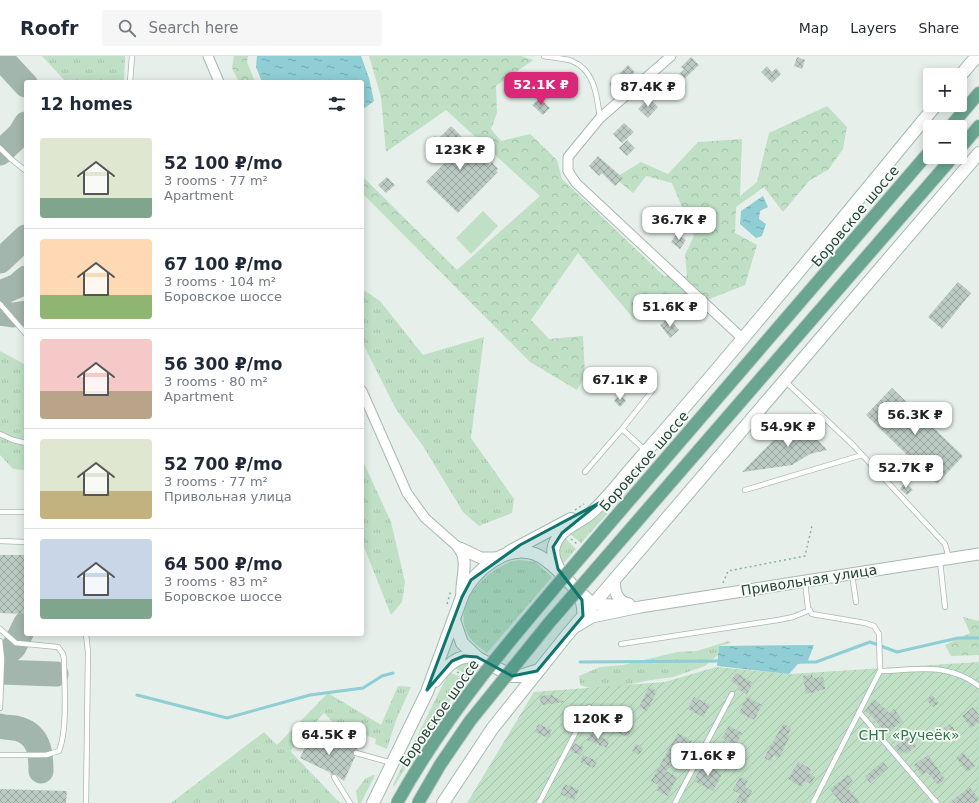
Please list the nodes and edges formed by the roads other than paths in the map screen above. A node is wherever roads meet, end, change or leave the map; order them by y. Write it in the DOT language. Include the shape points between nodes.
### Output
graph roads {
  1 [pos="132,56"];
  2 [pos="208,56"];
  3 [pos="544,56"];
  4 [pos="671,56"];
  5 [pos="976,56"];
  6 [pos="966,68"];
  7 [pos="130,80"];
  8 [pos="218,80"];
  9 [pos="979,93"];
  10 [pos="930,112"];
  11 [pos="600,118"];
  12 [pos="956,120"];
  13 [pos="979,126"];
  14 [pos="967,140"];
  15 [pos="0,148"];
  16 [pos="979,153"];
  17 [pos="923,159"];
  18 [pos="947,164"];
  19 [pos="24,170"];
  20 [pos="0,304"];
  21 [pos="24,332"];
  22 [pos="743,339"];
  23 [pos="784,380"];
  24 [pos="652,391"];
  25 [pos="364,396"];
  26 [pos="622,429"];
  27 [pos="0,434"];
  28 [pos="24,443"];
  29 [pos="646,451"];
  30 [pos="862,455"];
  31 [pos="585,472"];
  32 [pos="745,490"];
  33 [pos="594,502"];
  34 [pos="0,512"];
  35 [pos="24,512"];
  36 [pos="0,541"];
  37 [pos="24,542"];
  38 [pos="459,548"];
  39 [pos="979,554"];
  40 [pos="500,558"];
  41 [pos="945,560"];
  42 [pos="852,574"];
  43 [pos="562,575"];
  44 [pos="615,578"];
  45 [pos="804,581"];
  46 [pos="575,588"];
  47 [pos="462,597"];
  48 [pos="856,602"];
  49 [pos="593,604"];
  50 [pos="640,606"];
  51 [pos="945,607"];
  52 [pos="810,610"];
  53 [pos="583,616"];
  54 [pos="454,620"];
  55 [pos="0,629"];
  56 [pos="568,634"];
  57 [pos="86,636"];
  58 [pos="0,641"];
  59 [pos="621,644"];
  60 [pos="477,657"];
  61 [pos="540,669"];
  62 [pos="880,671"];
  63 [pos="979,686"];
  64 [pos="427,690"];
  65 [pos="732,694"];
  66 [pos="589,707"];
  67 [pos="0,708"];
  68 [pos="860,712"];
  69 [pos="356,753"];
  70 [pos="0,755"];
  71 [pos="393,764"];
  72 [pos="334,777"];
  73 [pos="86,803"];
  74 [pos="350,803"];
  75 [pos="373,803"];
  76 [pos="396,803"];
  77 [pos="418,803"];
  78 [pos="443,803"];
  79 [pos="539,803"];
  80 [pos="675,803"];
  81 [pos="813,803"];
  82 [pos="937,803"];
  1 -- 7 [label="lane"];
  2 -- 8 [label="street"];
  3 -- 11 [label="lane" via="572,61 586,70 597,96"];
  4 -- 11 [label="street"];
  5 -- 6 [label="main road"];
  9 -- 12 [label="main road"];
  10 -- 22 [label="main road"];
  11 -- 22 [label="street" via="568,157 568,171 576,183"];
  13 -- 14 [label="main road"];
  15 -- 19 [label="lane"];
  16 -- 23 [label="main road"];
  17 -- 76 [label="main road, Боровское шоссе, bridge" via="539,606 475,685 431,745"];
  18 -- 77 [label="main road, bridge" via="549,623 470,721"];
  20 -- 21 [label="lane"];
  22 -- 29 [label="main road"];
  23 -- 30 [label="lane"];
  23 -- 44 [label="main road"];
  24 -- 26 [label="lane"];
  25 -- 38 [label="street" via="407,493 425,518"];
  26 -- 29 [label="lane"];
  26 -- 31 [label="lane"];
  27 -- 28 [label="lane"];
  29 -- 33 [label="main road"];
  30 -- 32 [label="lane"];
  30 -- 41 [label="lane" via="944,544"];
  33 -- 40 [label="main road"];
  33 -- 43 [label="main road" via="589,514 562,533 554,544 553,556"];
  34 -- 35 [label="lane"];
  36 -- 37 [label="lane"];
  38 -- 40 [label="street" via="481,558"];
  38 -- 47 [label="street" via="465,560"];
  39 -- 41 [label="street, Привольная улица"];
  40 -- 43 [label="main road" via="516,552 532,553 542,557"];
  40 -- 47 [label="main road" via="477,573"];
  41 -- 42 [label="street, Привольная улица"];
  41 -- 51 [label="lane"];
  42 -- 45 [label="street, Привольная улица"];
  42 -- 48 [label="lane"];
  43 -- 46 [label="main road"];
  44 -- 49 [label="main road"];
  44 -- 50 [label="street" via="614,587 618,599 625,604"];
  45 -- 50 [label="street, Привольная улица"];
  45 -- 52 [label="lane"];
  46 -- 49 [label="street"];
  46 -- 53 [label="main road" via="584,606"];
  47 -- 54 [label="main road"];
  49 -- 50 [label="street"];
  49 -- 53 [label="main road"];
  50 -- 56 [label="street" via="592,617"];
  52 -- 59 [label="lane" via="778,620"];
  52 -- 62 [label="lane" via="812,614 865,624 877,629"];
  53 -- 56 [label="main road"];
  54 -- 60 [label="main road" via="460,639"];
  54 -- 64 [label="main road"];
  55 -- 70 [label="lane" via="16,643 58,647 64,659 62,743 59,751 46,755"];
  56 -- 61 [label="main road"];
  57 -- 73 [label="lane"];
  58 -- 67 [label="lane"];
  60 -- 61 [label="main road" via="512,676"];
  60 -- 64 [label="main road" via="464,656 452,661"];
  61 -- 78 [label="main road" via="492,729"];
  62 -- 63 [label="lane" via="942,669 965,676"];
  62 -- 68 [label="lane"];
  64 -- 71 [label="main road"];
  65 -- 80 [label="lane"];
  66 -- 79 [label="lane"];
  68 -- 81 [label="lane"];
  68 -- 82 [label="lane"];
  69 -- 71 [label="lane"];
  71 -- 75 [label="main road"];
  72 -- 74 [label="lane"];
}
